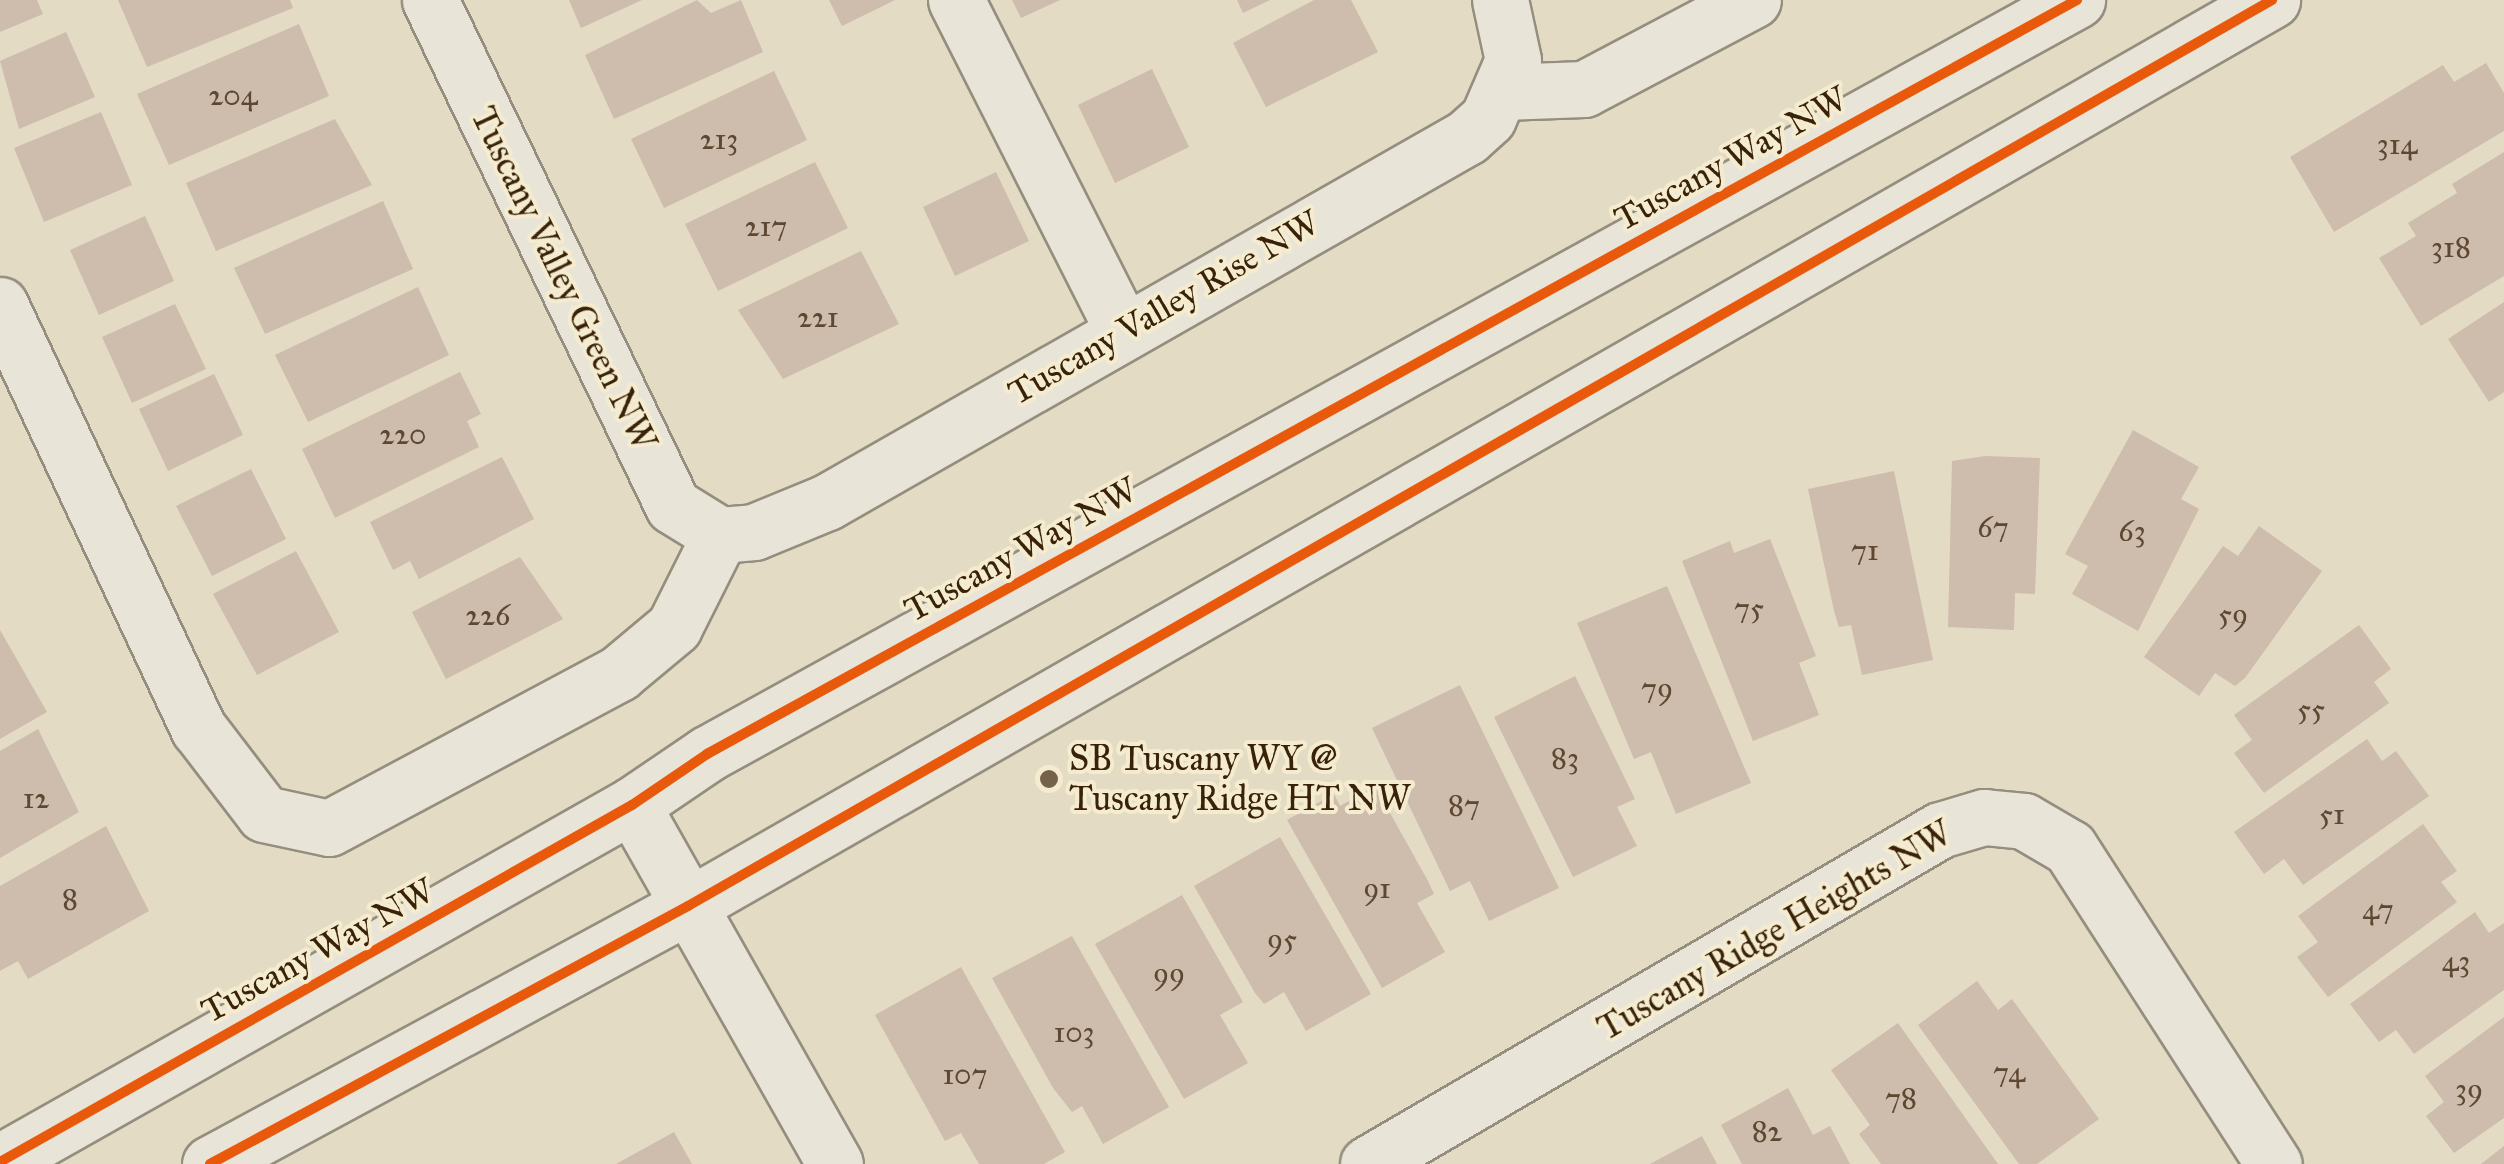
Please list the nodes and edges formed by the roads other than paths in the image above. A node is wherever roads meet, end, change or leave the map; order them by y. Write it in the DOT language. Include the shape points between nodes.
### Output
graph roads {
  1 [pos="430,0"];
  2 [pos="956,0"];
  3 [pos="1500,0"];
  4 [pos="1753,0"];
  5 [pos="2077,0"];
  6 [pos="2272,0"];
  7 [pos="1503,92"];
  8 [pos="0,305"];
  9 [pos="1122,328"];
  10 [pos="720,535"];
  11 [pos="632,806"];
  12 [pos="688,906"];
  13 [pos="0,1162"];
  14 [pos="210,1164"];
  15 [pos="835,1164"];
  16 [pos="1368,1164"];
  17 [pos="2274,1164"];
  1 -- 10 [label="street, Tuscany Valley Green NW" via="673,506"];
  2 -- 9 [label="street"];
  3 -- 7 [label="street, Tuscany Valley Rise NW" via="1512,44"];
  4 -- 7 [label="street" via="1584,89"];
  5 -- 11 [label="street, Tuscany Way NW" via="724,744"];
  6 -- 12 [label="street"];
  7 -- 9 [label="street, Tuscany Valley Rise NW" via="1467,137"];
  8 -- 10 [label="street" via="199,729 264,814 329,828 619,673 674,627"];
  9 -- 10 [label="street, Tuscany Valley Rise NW" via="826,502 754,532"];
  11 -- 12 [label="street"];
  11 -- 13 [label="street, Tuscany Way NW"];
  12 -- 14 [label="street"];
  12 -- 15 [label="street"];
  16 -- 17 [label="street, Tuscany Ridge Heights NW" via="1940,830 1984,816 2024,820 2070,848"];
}
